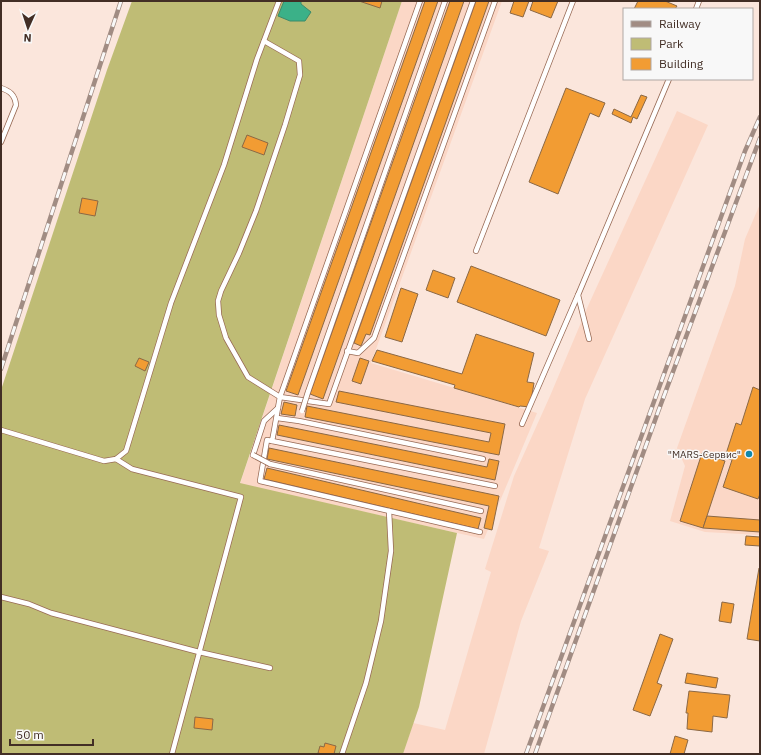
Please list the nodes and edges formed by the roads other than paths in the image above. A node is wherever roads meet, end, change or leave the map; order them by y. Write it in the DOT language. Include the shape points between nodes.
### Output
graph roads {
  1 [pos="279,1"];
  2 [pos="420,1"];
  3 [pos="445,1"];
  4 [pos="473,1"];
  5 [pos="496,1"];
  6 [pos="573,1"];
  7 [pos="264,40"];
  8 [pos="669,80"];
  9 [pos="1,88"];
  10 [pos="1,142"];
  11 [pos="476,251"];
  12 [pos="578,295"];
  13 [pos="589,339"];
  14 [pos="347,351"];
  15 [pos="280,397"];
  16 [pos="278,408"];
  17 [pos="277,418"];
  18 [pos="299,421"];
  19 [pos="522,424"];
  20 [pos="1,430"];
  21 [pos="272,441"];
  22 [pos="116,459"];
  23 [pos="483,459"];
  24 [pos="495,486"];
  25 [pos="481,510"];
  26 [pos="389,511"];
  27 [pos="480,532"];
  28 [pos="1,597"];
  29 [pos="199,652"];
  30 [pos="270,668"];
  31 [pos="172,754"];
  32 [pos="342,754"];
  1 -- 7 [label="lane"];
  2 -- 15 [label="lane"];
  3 -- 18 [label="lane, bridge"];
  4 -- 14 [label="lane"];
  5 -- 14 [label="lane" via="374,338 358,353"];
  6 -- 11 [label="lane"];
  7 -- 15 [label="lane" via="299,61 300,75 256,211 218,301 226,338 248,377"];
  7 -- 22 [label="lane" via="224,165 171,303 126,451"];
  8 -- 12 [label="lane"];
  9 -- 10 [label="lane" via="11,92 16,105"];
  12 -- 13 [label="lane"];
  12 -- 19 [label="lane"];
  14 -- 15 [label="lane" via="328,404"];
  15 -- 16 [label="lane"];
  16 -- 17 [label="lane"];
  16 -- 25 [label="lane, bridge" via="264,421 253,455 270,464"];
  17 -- 18 [label="lane"];
  17 -- 21 [label="lane"];
  18 -- 23 [label="lane"];
  20 -- 22 [label="lane" via="104,461"];
  21 -- 24 [label="lane"];
  21 -- 26 [label="lane" via="267,440 260,481"];
  22 -- 29 [label="lane" via="132,469 241,497"];
  26 -- 27 [label="lane"];
  26 -- 32 [label="lane" via="391,551 381,621 366,683"];
  28 -- 29 [label="lane" via="29,604 50,613"];
  29 -- 30 [label="lane"];
  29 -- 31 [label="lane"];
}
